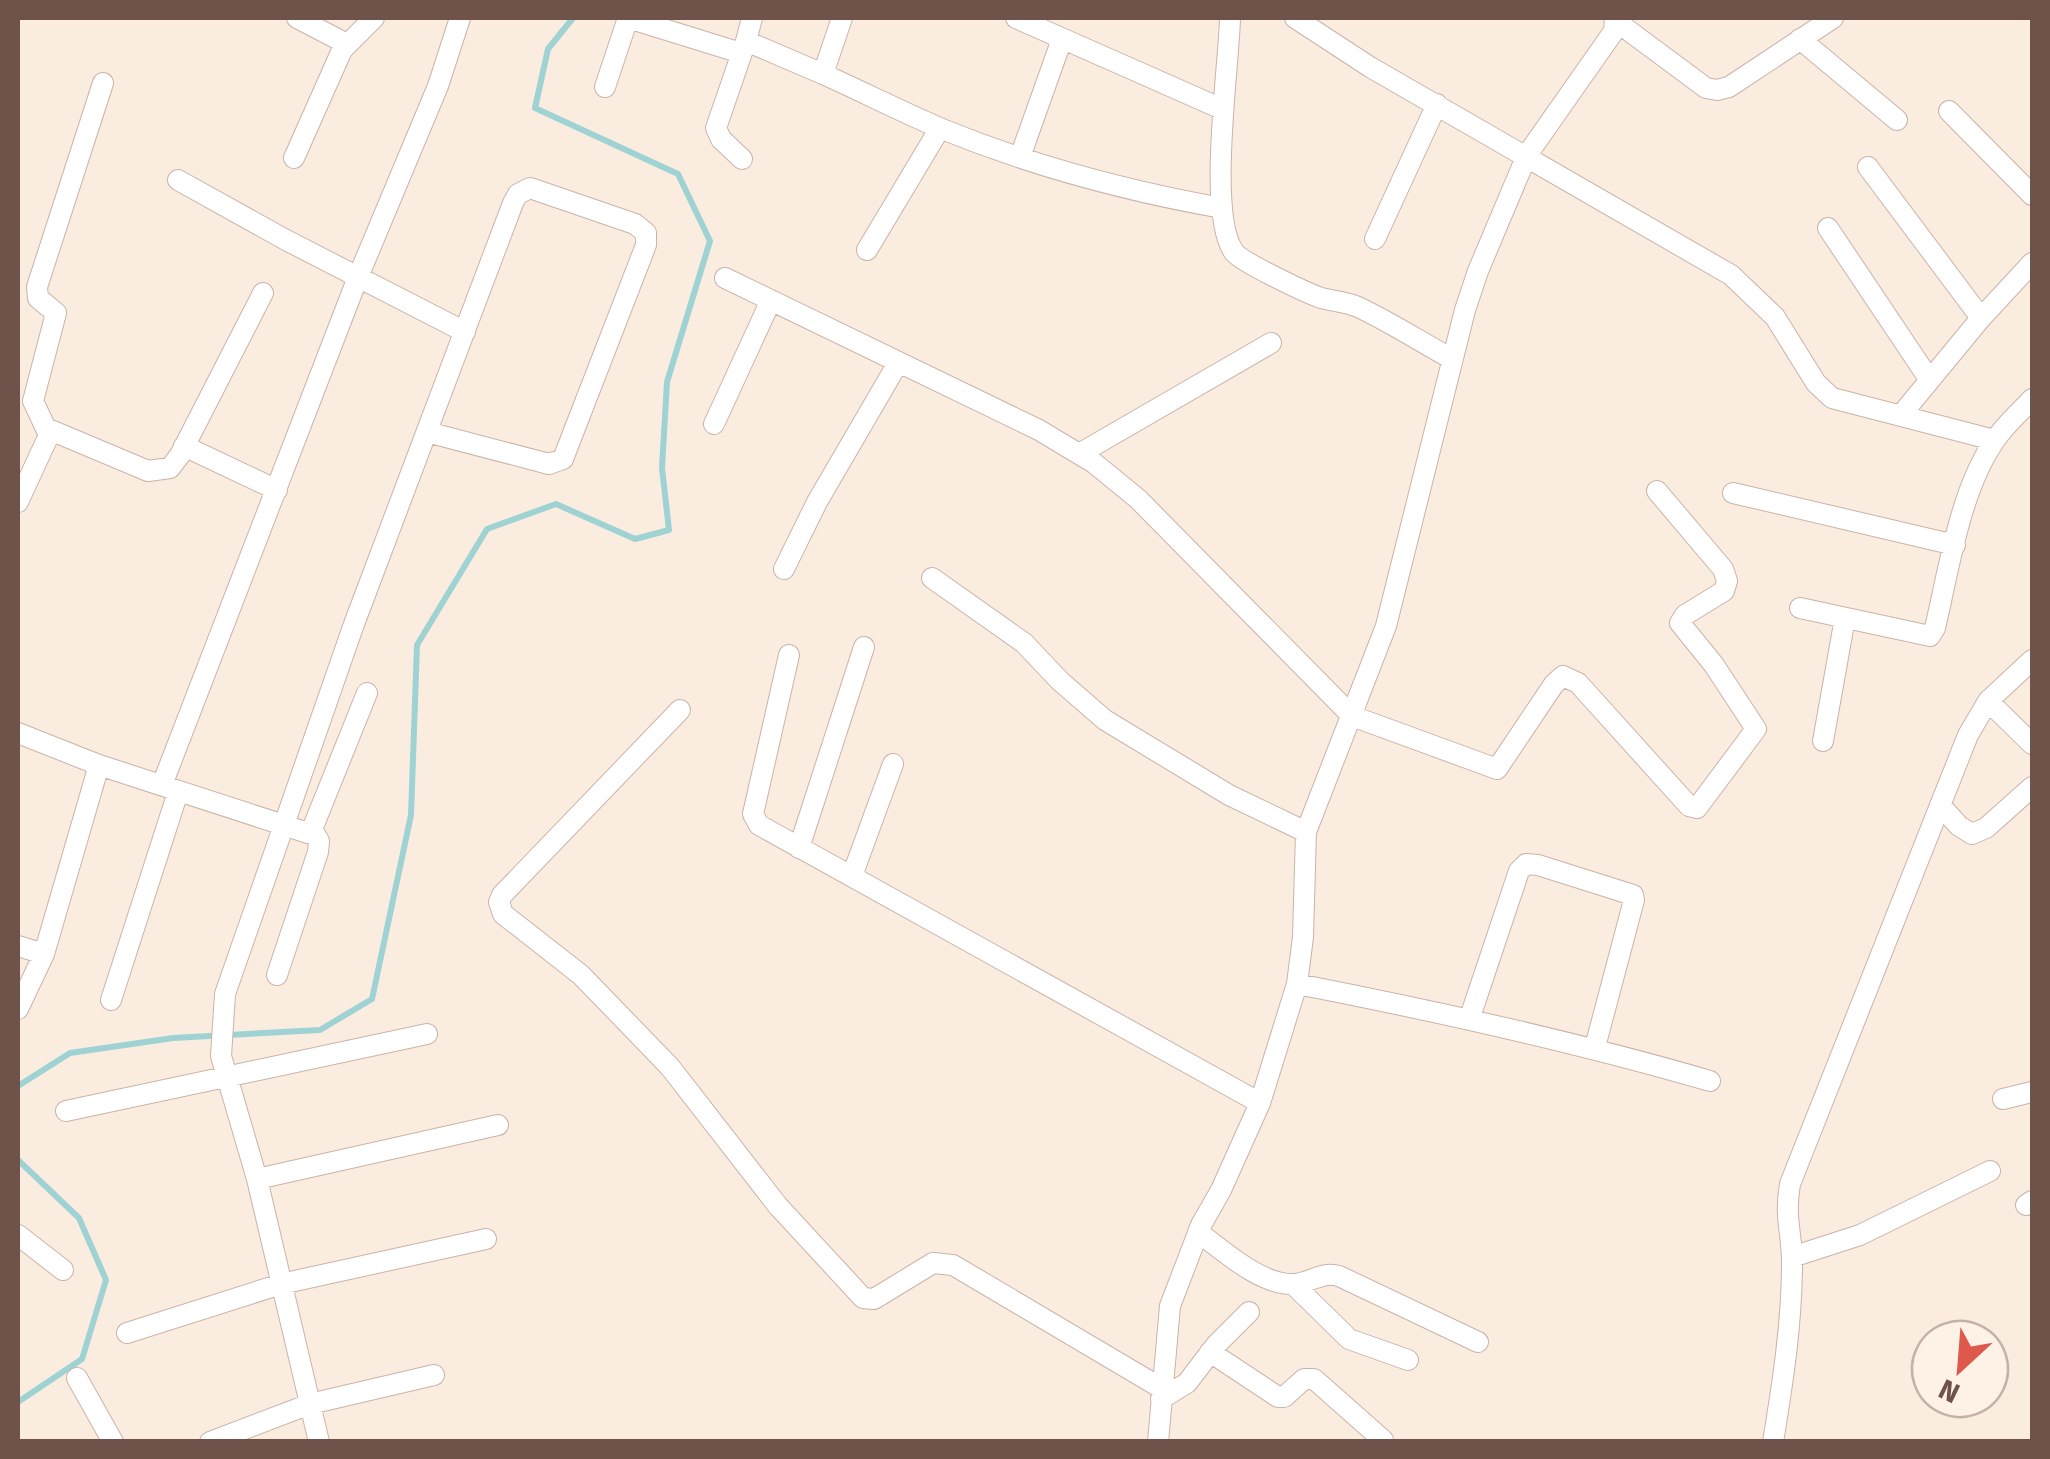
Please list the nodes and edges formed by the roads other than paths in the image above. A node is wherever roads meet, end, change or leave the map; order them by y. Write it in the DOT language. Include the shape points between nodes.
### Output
graph roads {
  1 [pos="297,18"];
  2 [pos="374,18"];
  3 [pos="460,18"];
  4 [pos="628,18"];
  5 [pos="752,18"];
  6 [pos="842,18"];
  7 [pos="1016,18"];
  8 [pos="1230,18"];
  9 [pos="1295,18"];
  10 [pos="1833,18"];
  11 [pos="1616,20"];
  12 [pos="1062,38"];
  13 [pos="1800,39"];
  14 [pos="347,44"];
  15 [pos="744,47"];
  16 [pos="824,74"];
  17 [pos="102,84"];
  18 [pos="605,87"];
  19 [pos="1436,104"];
  20 [pos="1222,109"];
  21 [pos="1949,111"];
  22 [pos="1897,120"];
  23 [pos="940,128"];
  24 [pos="1528,155"];
  25 [pos="294,158"];
  26 [pos="1020,158"];
  27 [pos="742,160"];
  28 [pos="1868,167"];
  29 [pos="178,180"];
  30 [pos="2032,195"];
  31 [pos="1222,208"];
  32 [pos="1828,228"];
  33 [pos="1376,238"];
  34 [pos="866,250"];
  35 [pos="2032,263"];
  36 [pos="358,277"];
  37 [pos="724,278"];
  38 [pos="263,294"];
  39 [pos="771,300"];
  40 [pos="1982,318"];
  41 [pos="466,332"];
  42 [pos="1272,343"];
  43 [pos="1452,359"];
  44 [pos="898,363"];
  45 [pos="1929,379"];
  46 [pos="2032,399"];
  47 [pos="1900,415"];
  48 [pos="714,424"];
  49 [pos="48,429"];
  50 [pos="428,432"];
  51 [pos="1994,440"];
  52 [pos="184,446"];
  53 [pos="1080,454"];
  54 [pos="278,490"];
  55 [pos="1656,491"];
  56 [pos="1732,493"];
  57 [pos="18,502"];
  58 [pos="1955,545"];
  59 [pos="784,569"];
  60 [pos="932,578"];
  61 [pos="1800,608"];
  62 [pos="1846,618"];
  63 [pos="864,647"];
  64 [pos="789,654"];
  65 [pos="2032,660"];
  66 [pos="367,692"];
  67 [pos="1988,701"];
  68 [pos="680,710"];
  69 [pos="1352,716"];
  70 [pos="18,733"];
  71 [pos="1823,741"];
  72 [pos="2032,744"];
  73 [pos="893,764"];
  74 [pos="99,765"];
  75 [pos="2032,787"];
  76 [pos="170,788"];
  77 [pos="1940,805"];
  78 [pos="284,824"];
  79 [pos="312,830"];
  80 [pos="1306,832"];
  81 [pos="799,848"];
  82 [pos="852,876"];
  83 [pos="18,946"];
  84 [pos="44,954"];
  85 [pos="277,975"];
  86 [pos="1296,984"];
  87 [pos="112,1000"];
  88 [pos="18,1009"];
  89 [pos="1470,1017"];
  90 [pos="427,1034"];
  91 [pos="1594,1047"];
  92 [pos="223,1066"];
  93 [pos="1710,1081"];
  94 [pos="2032,1092"];
  95 [pos="2003,1098"];
  96 [pos="1260,1102"];
  97 [pos="66,1111"];
  98 [pos="498,1125"];
  99 [pos="1990,1171"];
  100 [pos="257,1179"];
  101 [pos="1198,1232"];
  102 [pos="18,1235"];
  103 [pos="486,1239"];
  104 [pos="1792,1257"];
  105 [pos="63,1270"];
  106 [pos="281,1284"];
  107 [pos="1293,1284"];
  108 [pos="1249,1312"];
  109 [pos="126,1333"];
  110 [pos="1478,1342"];
  111 [pos="1210,1352"];
  112 [pos="1408,1360"];
  113 [pos="434,1376"];
  114 [pos="77,1378"];
  115 [pos="1161,1394"];
  116 [pos="310,1404"];
  117 [pos="1383,1440"];
  118 [pos="113,1442"];
  119 [pos="210,1442"];
  120 [pos="319,1442"];
  121 [pos="1158,1442"];
  122 [pos="1773,1442"];
  1 -- 14 [label="street"];
  2 -- 14 [label="street"];
  3 -- 36 [label="street"];
  4 -- 15 [label="street"];
  4 -- 18 [label="street"];
  5 -- 15 [label="street"];
  6 -- 16 [label="street"];
  7 -- 12 [label="street"];
  8 -- 20 [label="street"];
  9 -- 19 [label="street"];
  10 -- 13 [label="street"];
  11 -- 13 [label="street" via="1711,90 1729,87"];
  11 -- 24 [label="street"];
  12 -- 20 [label="street"];
  12 -- 26 [label="street"];
  13 -- 22 [label="street"];
  14 -- 25 [label="street"];
  15 -- 16 [label="street"];
  15 -- 27 [label="street" via="716,128"];
  16 -- 23 [label="street"];
  17 -- 49 [label="street" via="37,287 38,298 56,313 33,401"];
  19 -- 24 [label="street"];
  19 -- 33 [label="street"];
  20 -- 31 [label="street"];
  21 -- 30 [label="street"];
  23 -- 26 [label="street"];
  23 -- 34 [label="street"];
  24 -- 43 [label="street" via="1478,271"];
  24 -- 47 [label="street" via="1731,274 1775,317 1832,398"];
  26 -- 31 [label="street" via="1112,187"];
  28 -- 40 [label="street"];
  29 -- 36 [label="street"];
  31 -- 43 [label="street" via="1227,240 1245,262 1317,296 1356,306"];
  32 -- 45 [label="street"];
  35 -- 40 [label="street"];
  36 -- 41 [label="street"];
  36 -- 54 [label="street"];
  37 -- 39 [label="street"];
  38 -- 52 [label="street"];
  39 -- 44 [label="street"];
  39 -- 48 [label="street"];
  40 -- 45 [label="street"];
  41 -- 50 [label="street"];
  41 -- 50 [label="street" via="513,203 524,190 646,233 563,460 548,464"];
  42 -- 53 [label="street"];
  43 -- 69 [label="street" via="1386,626"];
  44 -- 53 [label="street"];
  44 -- 59 [label="street"];
  45 -- 47 [label="street"];
  46 -- 51 [label="street"];
  47 -- 51 [label="street"];
  49 -- 52 [label="street" via="153,472 170,468"];
  49 -- 57 [label="street"];
  50 -- 78 [label="street"];
  51 -- 58 [label="street"];
  52 -- 54 [label="street"];
  53 -- 69 [label="street" via="1138,499"];
  54 -- 76 [label="street"];
  55 -- 69 [label="street" via="1723,569 1724,591 1680,623 1756,729 1701,806 1690,806 1568,677 1554,684 1497,769"];
  56 -- 58 [label="street"];
  58 -- 62 [label="street" via="1930,636"];
  60 -- 80 [label="street" via="1024,643 1105,720"];
  61 -- 62 [label="street"];
  62 -- 71 [label="street"];
  63 -- 81 [label="street"];
  64 -- 81 [label="street" via="753,814 764,830"];
  65 -- 67 [label="street"];
  66 -- 79 [label="street"];
  67 -- 72 [label="street"];
  67 -- 77 [label="street"];
  68 -- 115 [label="street" via="502,895 504,914 582,975 670,1067 778,1206 864,1298 874,1300 933,1262 953,1265"];
  69 -- 80 [label="street"];
  70 -- 74 [label="street"];
  73 -- 82 [label="street"];
  74 -- 76 [label="street"];
  74 -- 84 [label="street"];
  75 -- 77 [label="street" via="1972,834"];
  76 -- 78 [label="street"];
  76 -- 87 [label="street"];
  77 -- 104 [label="street" via="1790,1184 1785,1217"];
  78 -- 79 [label="street"];
  78 -- 92 [label="street" via="225,994"];
  79 -- 85 [label="street" via="318,852"];
  80 -- 86 [label="street"];
  81 -- 82 [label="street"];
  82 -- 96 [label="street"];
  83 -- 84 [label="street"];
  84 -- 88 [label="street"];
  86 -- 89 [label="street"];
  86 -- 96 [label="street"];
  89 -- 91 [label="street"];
  89 -- 91 [label="street" via="1519,872 1526,864 1538,865 1633,894"];
  90 -- 92 [label="street"];
  91 -- 93 [label="street"];
  92 -- 97 [label="street"];
  92 -- 100 [label="street"];
  94 -- 95 [label="street"];
  96 -- 101 [label="street"];
  98 -- 100 [label="street"];
  99 -- 104 [label="street" via="1860,1235"];
  100 -- 106 [label="street"];
  101 -- 107 [label="street" via="1249,1270"];
  101 -- 115 [label="street" via="1170,1306"];
  102 -- 105 [label="street"];
  103 -- 106 [label="street"];
  104 -- 122 [label="street" via="1788,1353"];
  106 -- 109 [label="street"];
  106 -- 116 [label="street"];
  107 -- 110 [label="street" via="1339,1276"];
  107 -- 112 [label="street" via="1350,1339"];
  108 -- 111 [label="street"];
  111 -- 115 [label="street" via="1187,1383"];
  111 -- 117 [label="street" via="1278,1397 1314,1379"];
  113 -- 116 [label="street"];
  114 -- 118 [label="street"];
  115 -- 121 [label="street"];
  116 -- 119 [label="street"];
  116 -- 120 [label="street"];
}
